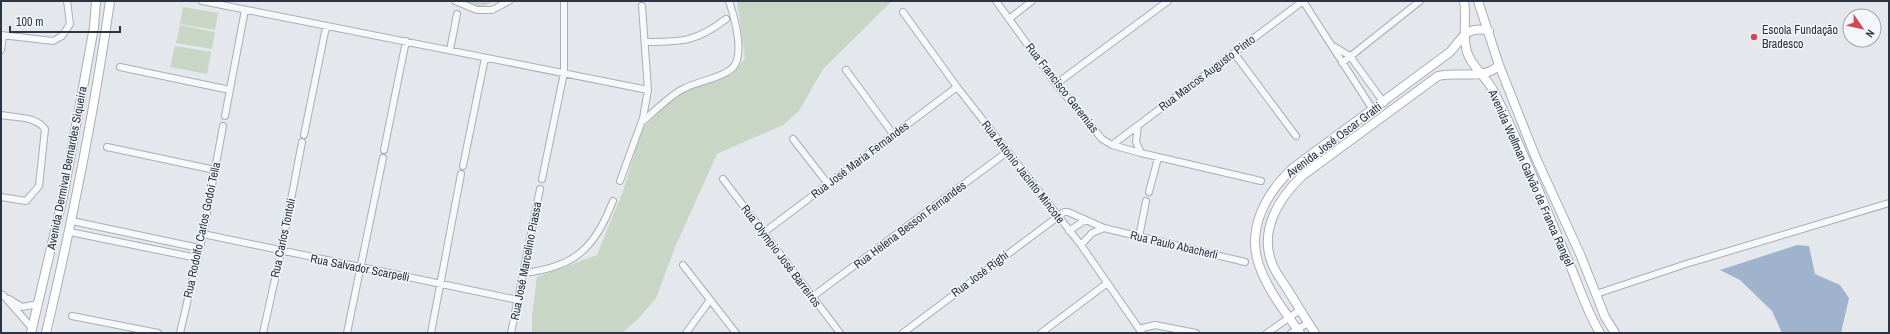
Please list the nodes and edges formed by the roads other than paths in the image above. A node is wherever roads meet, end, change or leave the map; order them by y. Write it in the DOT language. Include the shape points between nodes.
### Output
graph roads {
  1 [pos="68,1"];
  2 [pos="96,1"];
  3 [pos="110,1"];
  4 [pos="202,1"];
  5 [pos="208,1"];
  6 [pos="455,1"];
  7 [pos="509,1"];
  8 [pos="564,1"];
  9 [pos="729,1"];
  10 [pos="996,1"];
  11 [pos="1032,1"];
  12 [pos="1168,1"];
  13 [pos="1303,1"];
  14 [pos="1420,1"];
  15 [pos="1464,1"];
  16 [pos="1478,1"];
  17 [pos="642,6"];
  18 [pos="245,10"];
  19 [pos="903,12"];
  20 [pos="457,14"];
  21 [pos="1009,18"];
  22 [pos="726,19"];
  23 [pos="326,27"];
  24 [pos="1489,31"];
  25 [pos="2,35"];
  26 [pos="1464,36"];
  27 [pos="406,42"];
  28 [pos="645,42"];
  29 [pos="1332,45"];
  30 [pos="1,50"];
  31 [pos="450,50"];
  32 [pos="1234,53"];
  33 [pos="1350,56"];
  34 [pos="485,58"];
  35 [pos="1342,63"];
  36 [pos="1499,65"];
  37 [pos="120,67"];
  38 [pos="846,70"];
  39 [pos="564,73"];
  40 [pos="1481,74"];
  41 [pos="1056,84"];
  42 [pos="957,87"];
  43 [pos="230,90"];
  44 [pos="648,90"];
  45 [pos="1384,103"];
  46 [pos="1373,110"];
  47 [pos="1,116"];
  48 [pos="225,116"];
  49 [pos="642,122"];
  50 [pos="223,126"];
  51 [pos="1138,126"];
  52 [pos="893,134"];
  53 [pos="304,135"];
  54 [pos="1296,136"];
  55 [pos="793,138"];
  56 [pos="302,142"];
  57 [pos="1112,145"];
  58 [pos="107,147"];
  59 [pos="384,150"];
  60 [pos="1007,152"];
  61 [pos="1141,153"];
  62 [pos="383,158"];
  63 [pos="1158,158"];
  64 [pos="463,166"];
  65 [pos="215,170"];
  66 [pos="461,174"];
  67 [pos="542,179"];
  68 [pos="723,179"];
  69 [pos="620,181"];
  70 [pos="1261,181"];
  71 [pos="828,184"];
  72 [pos="540,189"];
  73 [pos="1148,192"];
  74 [pos="1,197"];
  75 [pos="613,201"];
  76 [pos="1146,201"];
  77 [pos="1889,203"];
  78 [pos="1057,216"];
  79 [pos="1085,220"];
  80 [pos="72,221"];
  81 [pos="1104,228"];
  82 [pos="1070,231"];
  83 [pos="70,232"];
  84 [pos="763,233"];
  85 [pos="203,234"];
  86 [pos="1139,237"];
  87 [pos="1080,245"];
  88 [pos="199,248"];
  89 [pos="281,252"];
  90 [pos="197,258"];
  91 [pos="1244,262"];
  92 [pos="684,265"];
  93 [pos="359,268"];
  94 [pos="524,273"];
  95 [pos="440,283"];
  96 [pos="1106,284"];
  97 [pos="2,294"];
  98 [pos="1596,294"];
  99 [pos="812,297"];
  100 [pos="518,300"];
  101 [pos="710,300"];
  102 [pos="38,304"];
  103 [pos="1300,310"];
  104 [pos="72,316"];
  105 [pos="1290,317"];
  106 [pos="1308,323"];
  107 [pos="31,331"];
  108 [pos="1140,331"];
  109 [pos="1296,332"];
  110 [pos="46,333"];
  111 [pos="158,333"];
  112 [pos="180,333"];
  113 [pos="263,333"];
  114 [pos="346,333"];
  115 [pos="431,333"];
  116 [pos="511,333"];
  117 [pos="686,333"];
  118 [pos="736,333"];
  119 [pos="840,333"];
  120 [pos="903,333"];
  121 [pos="1042,333"];
  122 [pos="1196,333"];
  123 [pos="1267,333"];
  124 [pos="1315,333"];
  125 [pos="1600,333"];
  126 [pos="1615,333"];
  1 -- 25 [label="street" via="70,24 58,39 53,41"];
  2 -- 102 [label="main road, Avenida Dermival Bernardes Siqueira" via="94,28 63,197"];
  3 -- 80 [label="main road, Avenida Dermival Bernardes Siqueira"];
  4 -- 5 [label="street"];
  5 -- 18 [label="street"];
  6 -- 7 [label="street" via="477,10 492,10"];
  8 -- 39 [label="street"];
  9 -- 49 [label="street" via="736,20 736,64 730,71 683,88"];
  10 -- 21 [label="street, Rua Francisco Geremias"];
  11 -- 21 [label="street"];
  12 -- 41 [label="street"];
  13 -- 29 [label="street"];
  13 -- 32 [label="street, Rua Marcos Augusto Pinto"];
  14 -- 33 [label="street"];
  15 -- 26 [label="main road, Avenida Wellman Galvão de Franca Rangel"];
  16 -- 24 [label="main road, Avenida Wellman Galvão de Franca Rangel"];
  17 -- 28 [label="street"];
  18 -- 23 [label="street"];
  18 -- 43 [label="street"];
  19 -- 42 [label="street, Rua Antonio Jacinto Mincote"];
  20 -- 31 [label="street"];
  21 -- 41 [label="street, Rua Francisco Geremias"];
  22 -- 28 [label="street" via="710,31 682,42"];
  23 -- 27 [label="street"];
  23 -- 53 [label="street"];
  24 -- 26 [label="main road" via="1476,28"];
  24 -- 36 [label="main road, Avenida Wellman Galvão de Franca Rangel"];
  25 -- 30 [label="street"];
  26 -- 40 [label="main road, Avenida Wellman Galvão de Franca Rangel" via="1471,61"];
  26 -- 45 [label="main road, Avenida José Oscar Gratti" via="1450,52"];
  27 -- 31 [label="street"];
  27 -- 59 [label="street"];
  28 -- 44 [label="street"];
  29 -- 33 [label="street"];
  29 -- 35 [label="street"];
  31 -- 34 [label="street"];
  32 -- 51 [label="street, Rua Marcos Augusto Pinto"];
  32 -- 54 [label="street"];
  33 -- 35 [label="street"];
  33 -- 45 [label="street"];
  34 -- 39 [label="street"];
  34 -- 64 [label="street"];
  35 -- 46 [label="street"];
  36 -- 40 [label="main road" via="1491,72"];
  36 -- 98 [label="main road, Avenida Wellman Galvão de Franca Rangel" via="1536,158"];
  37 -- 43 [label="street"];
  38 -- 52 [label="street"];
  39 -- 44 [label="street"];
  39 -- 67 [label="street"];
  40 -- 103 [label="main road, Avenida José Oscar Gratti" via="1448,73 1438,76 1302,176 1288,190 1277,205 1272,218 1268,246 1273,266"];
  40 -- 125 [label="main road, Avenida Wellman Galvão de Franca Rangel" via="1494,91 1568,260 1581,298"];
  41 -- 57 [label="street, Rua Francisco Geremias" via="1093,130"];
  42 -- 52 [label="street, Rua José Maria Fernandes"];
  42 -- 60 [label="street, Rua Antonio Jacinto Mincote"];
  43 -- 48 [label="street"];
  44 -- 49 [label="street"];
  45 -- 46 [label="main road, Avenida José Oscar Gratti"];
  46 -- 105 [label="main road, Avenida José Oscar Gratti" via="1293,168 1279,181 1262,208 1257,228 1258,264"];
  47 -- 74 [label="street" via="34,120 40,122 45,129 39,186 26,201"];
  49 -- 69 [label="street"];
  50 -- 65 [label="street, Rua Rodolfo Carlos Godoi Tella"];
  51 -- 57 [label="street, Rua Marcos Augusto Pinto"];
  51 -- 61 [label="street" via="1136,142"];
  52 -- 71 [label="street, Rua José Maria Fernandes"];
  55 -- 71 [label="street"];
  56 -- 89 [label="street, Rua Carlos Tontoli"];
  57 -- 61 [label="street, Rua Francisco Geremias"];
  58 -- 65 [label="street"];
  60 -- 78 [label="street, Rua Antonio Jacinto Mincote"];
  60 -- 99 [label="street, Rua Helena Besson Fernandes"];
  61 -- 63 [label="street, Rua Francisco Geremias"];
  62 -- 93 [label="street"];
  63 -- 70 [label="street, Rua Francisco Geremias"];
  63 -- 73 [label="street"];
  65 -- 85 [label="street, Rua Rodolfo Carlos Godoi Tella"];
  66 -- 95 [label="street"];
  68 -- 84 [label="street, Rua Olympio José Barreiros"];
  71 -- 84 [label="street, Rua José Maria Fernandes"];
  72 -- 94 [label="street, Rua José Marcelino Piassa"];
  75 -- 94 [label="street" via="597,235 575,257 548,270"];
  76 -- 86 [label="street"];
  77 -- 98 [label="street"];
  78 -- 79 [label="street, Rua Paulo Abacherli" via="1068,212"];
  78 -- 82 [label="street, Rua Antonio Jacinto Mincote"];
  78 -- 120 [label="street, Rua José Righi"];
  79 -- 81 [label="street, Rua Paulo Abacherli"];
  79 -- 82 [label="street"];
  80 -- 83 [label="main road, Avenida Dermival Bernardes Siqueira"];
  80 -- 88 [label="street"];
  81 -- 86 [label="street, Rua Paulo Abacherli"];
  81 -- 87 [label="street" via="1092,233"];
  82 -- 87 [label="street, Rua Antonio Jacinto Mincote"];
  83 -- 90 [label="street"];
  83 -- 110 [label="main road, Avenida Dermival Bernardes Siqueira"];
  84 -- 99 [label="street, Rua Olympio José Barreiros"];
  85 -- 88 [label="street, Rua Rodolfo Carlos Godoi Tella"];
  85 -- 89 [label="street, Rua Salvador Scarpelli"];
  86 -- 91 [label="street, Rua Paulo Abacherli"];
  87 -- 96 [label="street, Rua Antonio Jacinto Mincote"];
  88 -- 90 [label="street, Rua Rodolfo Carlos Godoi Tella"];
  89 -- 93 [label="street, Rua Salvador Scarpelli"];
  89 -- 113 [label="street, Rua Carlos Tontoli"];
  90 -- 112 [label="street, Rua Rodolfo Carlos Godoi Tella"];
  92 -- 101 [label="street"];
  93 -- 95 [label="street, Rua Salvador Scarpelli"];
  93 -- 114 [label="street"];
  94 -- 100 [label="street, Rua José Marcelino Piassa"];
  95 -- 100 [label="street, Rua Salvador Scarpelli"];
  95 -- 115 [label="street"];
  96 -- 108 [label="street, Rua Antonio Jacinto Mincote"];
  96 -- 121 [label="street"];
  97 -- 102 [label="street" via="22,307"];
  97 -- 107 [label="street"];
  98 -- 126 [label="main road, Avenida Wellman Galvão de Franca Rangel"];
  99 -- 119 [label="street, Rua Olympio José Barreiros"];
  100 -- 116 [label="street, Rua José Marcelino Piassa"];
  101 -- 117 [label="street"];
  101 -- 118 [label="street"];
  102 -- 107 [label="main road, Avenida Dermival Bernardes Siqueira"];
  103 -- 105 [label="street"];
  103 -- 106 [label="main road, Avenida José Oscar Gratti"];
  104 -- 111 [label="street"];
  105 -- 109 [label="main road, Avenida José Oscar Gratti"];
  105 -- 123 [label="street"];
  106 -- 109 [label="street"];
  106 -- 124 [label="main road, Avenida José Oscar Gratti"];
  108 -- 122 [label="street" via="1155,325"];
}
